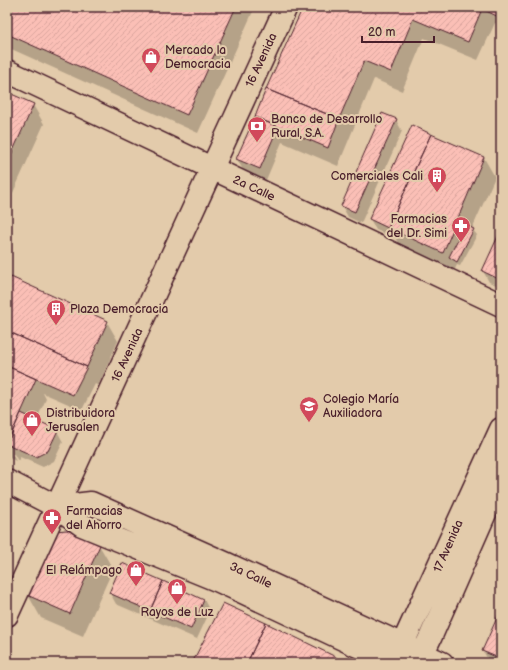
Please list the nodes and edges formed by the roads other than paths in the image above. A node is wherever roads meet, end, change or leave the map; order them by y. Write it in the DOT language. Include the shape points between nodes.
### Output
graph roads {
  1 [pos="286,7"];
  2 [pos="7,71"];
  3 [pos="212,169"];
  4 [pos="501,305"];
  5 [pos="501,429"];
  6 [pos="501,477"];
  7 [pos="7,481"];
  8 [pos="57,507"];
  9 [pos="7,615"];
  10 [pos="397,657"];
  11 [pos="420,658"];
  12 [pos="442,663"];
  1 -- 3 [label="street, 16 Avenida"];
  2 -- 3 [label="street, 2a Calle"];
  3 -- 4 [label="street, 2a Calle"];
  3 -- 8 [label="street, 16 Avenida"];
  5 -- 10 [label="street, 17 Avenida"];
  6 -- 11 [label="street, 17 Avenida"];
  7 -- 8 [label="street, 3a Calle"];
  8 -- 9 [label="street, 16 Avenida"];
  8 -- 10 [label="street, 3a Calle" via="82,525 223,573"];
  10 -- 11 [label="street, 3a Calle"];
  11 -- 12 [label="street, 3a Calle"];
}
